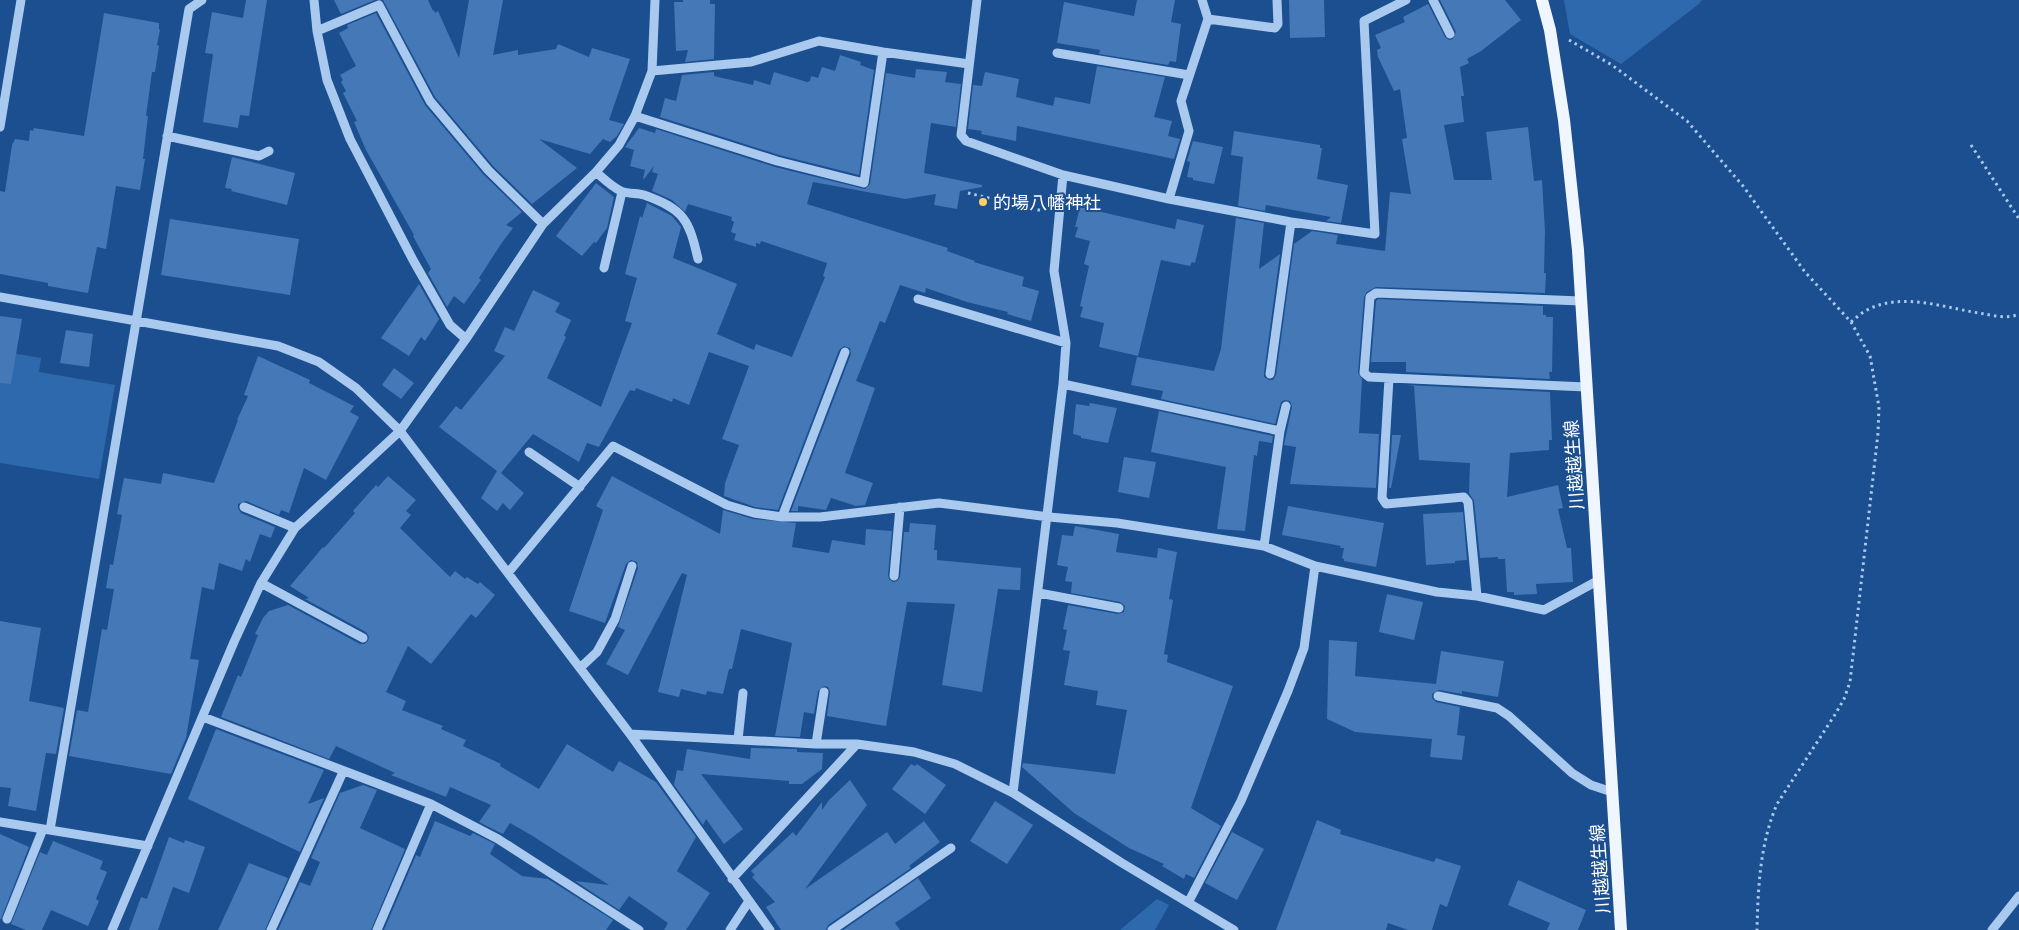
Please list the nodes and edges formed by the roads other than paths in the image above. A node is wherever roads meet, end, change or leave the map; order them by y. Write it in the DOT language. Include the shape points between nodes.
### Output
graph roads {
  1 [pos="21,0"];
  2 [pos="202,0"];
  3 [pos="314,0"];
  4 [pos="655,0"];
  5 [pos="977,0"];
  6 [pos="1202,0"];
  7 [pos="1277,0"];
  8 [pos="1406,0"];
  9 [pos="1433,0"];
  10 [pos="1542,0"];
  11 [pos="1208,19"];
  12 [pos="317,31"];
  13 [pos="1450,34"];
  14 [pos="883,52"];
  15 [pos="1057,52"];
  16 [pos="969,64"];
  17 [pos="652,71"];
  18 [pos="1189,75"];
  19 [pos="635,116"];
  20 [pos="0,127"];
  21 [pos="167,136"];
  22 [pos="269,152"];
  23 [pos="596,172"];
  24 [pos="1063,175"];
  25 [pos="622,192"];
  26 [pos="1168,199"];
  27 [pos="1291,222"];
  28 [pos="542,224"];
  29 [pos="698,259"];
  30 [pos="604,268"];
  31 [pos="0,297"];
  32 [pos="918,299"];
  33 [pos="1581,301"];
  34 [pos="137,320"];
  35 [pos="466,339"];
  36 [pos="1066,343"];
  37 [pos="845,352"];
  38 [pos="1270,374"];
  39 [pos="1389,378"];
  40 [pos="1064,384"];
  41 [pos="1586,387"];
  42 [pos="1286,406"];
  43 [pos="400,431"];
  44 [pos="1280,431"];
  45 [pos="529,452"];
  46 [pos="580,487"];
  47 [pos="244,507"];
  48 [pos="900,507"];
  49 [pos="782,517"];
  50 [pos="1049,517"];
  51 [pos="295,528"];
  52 [pos="1264,546"];
  53 [pos="632,566"];
  54 [pos="1315,566"];
  55 [pos="508,573"];
  56 [pos="894,576"];
  57 [pos="1599,580"];
  58 [pos="261,583"];
  59 [pos="1039,593"];
  60 [pos="1477,596"];
  61 [pos="1119,608"];
  62 [pos="363,638"];
  63 [pos="580,668"];
  64 [pos="743,692"];
  65 [pos="824,692"];
  66 [pos="1438,696"];
  67 [pos="203,717"];
  68 [pos="630,734"];
  69 [pos="738,740"];
  70 [pos="816,744"];
  71 [pos="857,744"];
  72 [pos="343,772"];
  73 [pos="1612,792"];
  74 [pos="1014,793"];
  75 [pos="431,804"];
  76 [pos="0,822"];
  77 [pos="47,830"];
  78 [pos="148,846"];
  79 [pos="951,848"];
  80 [pos="732,879"];
  81 [pos="2019,896"];
  82 [pos="749,901"];
  83 [pos="1189,901"];
  84 [pos="6,919"];
  85 [pos="112,930"];
  86 [pos="271,930"];
  87 [pos="377,930"];
  88 [pos="639,930"];
  89 [pos="730,930"];
  90 [pos="770,930"];
  91 [pos="832,930"];
  92 [pos="1234,930"];
  93 [pos="1621,930"];
  94 [pos="1992,930"];
  1 -- 20 [label="street"];
  2 -- 21 [label="street" via="189,9"];
  3 -- 12 [label="street"];
  4 -- 17 [label="street"];
  5 -- 16 [label="street"];
  6 -- 11 [label="street"];
  7 -- 11 [label="street" via="1278,24 1275,28"];
  8 -- 27 [label="street" via="1364,21 1375,234"];
  9 -- 13 [label="street"];
  10 -- 33 [label="main road, 川越越生線" via="1564,120"];
  11 -- 18 [label="street"];
  12 -- 28 [label="street" via="379,5 430,101 488,170"];
  12 -- 35 [label="street" via="327,80 350,139 445,317"];
  14 -- 16 [label="street"];
  14 -- 17 [label="street" via="819,40 752,62"];
  14 -- 19 [label="street" via="864,183 777,161"];
  15 -- 18 [label="street"];
  16 -- 24 [label="street" via="961,135 966,141"];
  17 -- 19 [label="street"];
  18 -- 26 [label="street" via="1181,101 1189,131"];
  19 -- 23 [label="street" via="619,145"];
  21 -- 22 [label="street" via="259,156"];
  21 -- 34 [label="street"];
  23 -- 25 [label="street"];
  23 -- 28 [label="street"];
  24 -- 26 [label="street"];
  24 -- 36 [label="street" via="1054,271"];
  25 -- 29 [label="street" via="642,194 684,216"];
  25 -- 30 [label="street"];
  26 -- 27 [label="street"];
  27 -- 38 [label="street"];
  28 -- 35 [label="street"];
  31 -- 34 [label="street"];
  32 -- 36 [label="street"];
  33 -- 39 [label="street" via="1376,293 1370,297 1364,373 1369,377"];
  33 -- 41 [label="main road, 川越越生線"];
  34 -- 43 [label="street" via="278,346 319,362 356,388"];
  34 -- 77 [label="street"];
  35 -- 43 [label="street"];
  36 -- 40 [label="street"];
  37 -- 49 [label="street"];
  39 -- 41 [label="street"];
  39 -- 60 [label="street" via="1382,498 1386,504 1464,497 1468,502"];
  40 -- 44 [label="street"];
  40 -- 50 [label="street"];
  41 -- 57 [label="main road, 川越越生線"];
  42 -- 44 [label="street"];
  43 -- 51 [label="street"];
  43 -- 55 [label="street"];
  44 -- 52 [label="street"];
  45 -- 46 [label="street"];
  46 -- 49 [label="street" via="613,446 727,505"];
  46 -- 55 [label="street"];
  47 -- 51 [label="street"];
  48 -- 49 [label="street" via="820,517"];
  48 -- 50 [label="street" via="960,504"];
  48 -- 56 [label="street"];
  50 -- 52 [label="street" via="1117,523"];
  50 -- 59 [label="street"];
  51 -- 58 [label="street"];
  52 -- 54 [label="street"];
  53 -- 63 [label="street" via="615,619 597,652"];
  54 -- 60 [label="street" via="1437,592"];
  54 -- 83 [label="street" via="1304,648 1288,691 1241,801"];
  55 -- 63 [label="street"];
  57 -- 60 [label="street" via="1544,610"];
  57 -- 73 [label="main road, 川越越生線"];
  58 -- 62 [label="street"];
  58 -- 67 [label="street"];
  59 -- 61 [label="street"];
  59 -- 74 [label="street"];
  63 -- 68 [label="street"];
  64 -- 69 [label="street"];
  65 -- 70 [label="street"];
  66 -- 73 [label="street" via="1496,708 1572,773 1591,785"];
  67 -- 72 [label="street"];
  67 -- 78 [label="street"];
  68 -- 69 [label="street"];
  68 -- 80 [label="street"];
  69 -- 70 [label="street"];
  70 -- 71 [label="street"];
  71 -- 74 [label="street" via="914,752 946,761"];
  71 -- 80 [label="street"];
  72 -- 75 [label="street"];
  72 -- 86 [label="street"];
  73 -- 93 [label="main road, 川越越生線"];
  74 -- 83 [label="street" via="1122,863"];
  75 -- 87 [label="street"];
  75 -- 88 [label="street" via="498,839"];
  76 -- 77 [label="street"];
  77 -- 78 [label="street"];
  77 -- 84 [label="street"];
  78 -- 85 [label="street"];
  79 -- 91 [label="street"];
  80 -- 82 [label="street"];
  81 -- 94 [label="street"];
  82 -- 89 [label="street"];
  82 -- 90 [label="street"];
  83 -- 92 [label="street"];
}
